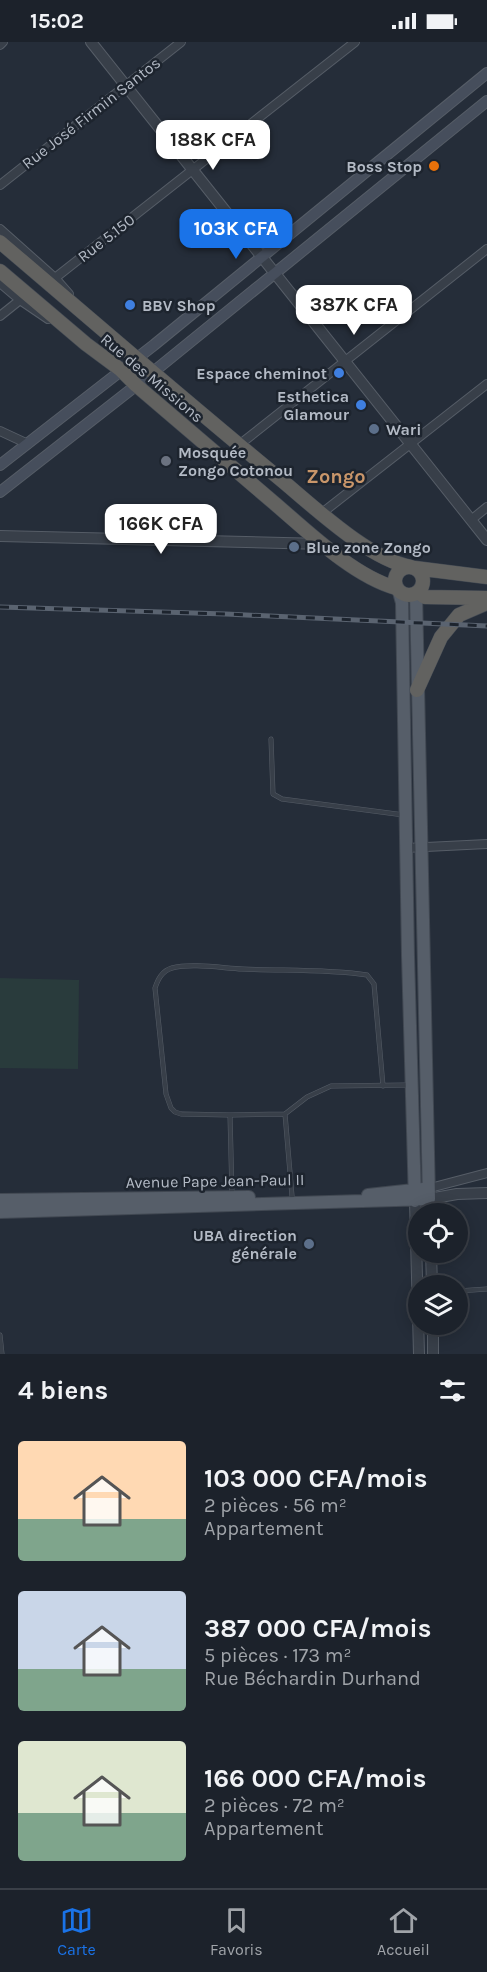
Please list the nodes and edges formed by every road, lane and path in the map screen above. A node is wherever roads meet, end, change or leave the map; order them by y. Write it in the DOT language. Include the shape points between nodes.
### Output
graph roads {
  1 [pos="91,42"];
  2 [pos="181,42"];
  3 [pos="355,42"];
  4 [pos="487,73"];
  5 [pos="126,86"];
  6 [pos="487,101"];
  7 [pos="437,113"];
  8 [pos="451,130"];
  9 [pos="192,170"];
  10 [pos="0,185"];
  11 [pos="0,229"];
  12 [pos="0,242"];
  13 [pos="487,249"];
  14 [pos="262,258"];
  15 [pos="0,271"];
  16 [pos="274,273"];
  17 [pos="55,278"];
  18 [pos="0,283"];
  19 [pos="20,300"];
  20 [pos="0,316"];
  21 [pos="102,329"];
  22 [pos="86,344"];
  23 [pos="136,359"];
  24 [pos="344,360"];
  25 [pos="121,370"];
  26 [pos="152,373"];
  27 [pos="487,384"];
  28 [pos="136,385"];
  29 [pos="0,431"];
  30 [pos="28,444"];
  31 [pos="411,444"];
  32 [pos="239,446"];
  33 [pos="0,465"];
  34 [pos="0,492"];
  35 [pos="487,507"];
  36 [pos="322,513"];
  37 [pos="471,520"];
  38 [pos="0,536"];
  39 [pos="487,540"];
  40 [pos="323,544"];
  41 [pos="413,568"];
  42 [pos="487,577"];
  43 [pos="398,590"];
  44 [pos="417,593"];
  45 [pos="487,598"];
  46 [pos="487,603"];
  47 [pos="417,690"];
  48 [pos="271,739"];
  49 [pos="405,815"];
  50 [pos="487,844"];
  51 [pos="421,847"];
  52 [pos="406,848"];
  53 [pos="412,1085"];
  54 [pos="383,1086"];
  55 [pos="230,1114"];
  56 [pos="285,1114"];
  57 [pos="487,1173"];
  58 [pos="487,1193"];
  59 [pos="430,1194"];
  60 [pos="292,1196"];
  61 [pos="415,1196"];
  62 [pos="232,1197"];
  63 [pos="0,1200"];
  64 [pos="430,1203"];
  65 [pos="0,1212"];
  66 [pos="487,1289"];
  67 [pos="468,1290"];
  68 [pos="0,1335"];
  69 [pos="433,1335"];
  70 [pos="2,1354"];
  71 [pos="418,1354"];
  72 [pos="433,1354"];
  1 -- 5 [label="street"];
  2 -- 5 [label="street, Rue José Firmin Santos"];
  3 -- 9 [label="street, Rue 5.150"];
  4 -- 7 [label="main road"];
  5 -- 9 [label="street"];
  5 -- 10 [label="street, Rue José Firmin Santos"];
  6 -- 8 [label="main road"];
  7 -- 8 [label="main road"];
  7 -- 14 [label="main road"];
  8 -- 16 [label="main road"];
  9 -- 14 [label="street"];
  9 -- 17 [label="street, Rue 5.150"];
  11 -- 17 [label="street, Rue des Missions"];
  12 -- 21 [label="highway, Rue des Missions"];
  13 -- 24 [label="street"];
  14 -- 16 [label="street"];
  14 -- 23 [label="main road"];
  15 -- 22 [label="highway, Rue des Missions"];
  16 -- 24 [label="street"];
  16 -- 26 [label="main road"];
  17 -- 21 [label="street, Rue des Missions"];
  18 -- 19 [label="street, Rue des Missions"];
  19 -- 20 [label="street"];
  19 -- 22 [label="street, Rue des Missions"];
  21 -- 23 [label="highway, Rue des Missions"];
  22 -- 25 [label="highway, Rue des Missions"];
  23 -- 25 [label="main road"];
  23 -- 26 [label="highway, Rue des Missions"];
  24 -- 31 [label="street"];
  24 -- 32 [label="street"];
  25 -- 28 [label="highway, Rue des Missions"];
  25 -- 30 [label="main road"];
  26 -- 28 [label="main road"];
  26 -- 32 [label="highway, Rue des Missions"];
  27 -- 31 [label="street"];
  28 -- 34 [label="main road"];
  28 -- 40 [label="highway, Rue des Missions"];
  29 -- 30 [label="street"];
  30 -- 33 [label="main road"];
  31 -- 36 [label="street"];
  31 -- 37 [label="street"];
  32 -- 36 [label="highway, Rue des Missions"];
  35 -- 37 [label="street"];
  36 -- 41 [label="highway, Rue des Missions" via="381,557"];
  37 -- 39 [label="street"];
  38 -- 40 [label="street"];
  40 -- 43 [label="highway, Rue des Missions" via="367,575"];
  41 -- 42 [label="highway, Rue des Missions"];
  41 -- 43 [label="highway" via="402,569 396,575"];
  41 -- 44 [label="highway" via="423,579"];
  43 -- 44 [label="highway" via="407,596"];
  43 -- 49 [label="main road" via="402,603"];
  44 -- 45 [label="highway" via="425,597"];
  44 -- 47 [label="main road"];
  46 -- 47 [label="highway" via="459,615 441,637"];
  47 -- 51 [label="main road"];
  48 -- 49 [label="lane" via="273,794 282,799"];
  49 -- 52 [label="main road"];
  50 -- 51 [label="street"];
  51 -- 52 [label="street"];
  51 -- 59 [label="main road"];
  52 -- 53 [label="main road"];
  53 -- 54 [label="lane"];
  53 -- 61 [label="main road"];
  54 -- 55 [label="lane" via="374,984 367,975 205,967 170,969 161,975 155,988 168,1101 181,1114"];
  54 -- 56 [label="lane" via="331,1086"];
  55 -- 56 [label="lane"];
  55 -- 62 [label="lane"];
  56 -- 60 [label="lane"];
  57 -- 59 [label="street"];
  58 -- 59 [label="street"];
  59 -- 61 [label="main road, Avenue Pape Jean-Paul II"];
  59 -- 64 [label="street"];
  60 -- 61 [label="main road, Avenue Pape Jean-Paul II"];
  60 -- 62 [label="main road, Avenue Pape Jean-Paul II"];
  61 -- 65 [label="main road, Avenue Pape Jean-Paul II"];
  61 -- 71 [label="street"];
  62 -- 63 [label="main road, Avenue Pape Jean-Paul II"];
  66 -- 67 [label="lane"];
  68 -- 70 [label="lane"];
  69 -- 72 [label="street"];
}
